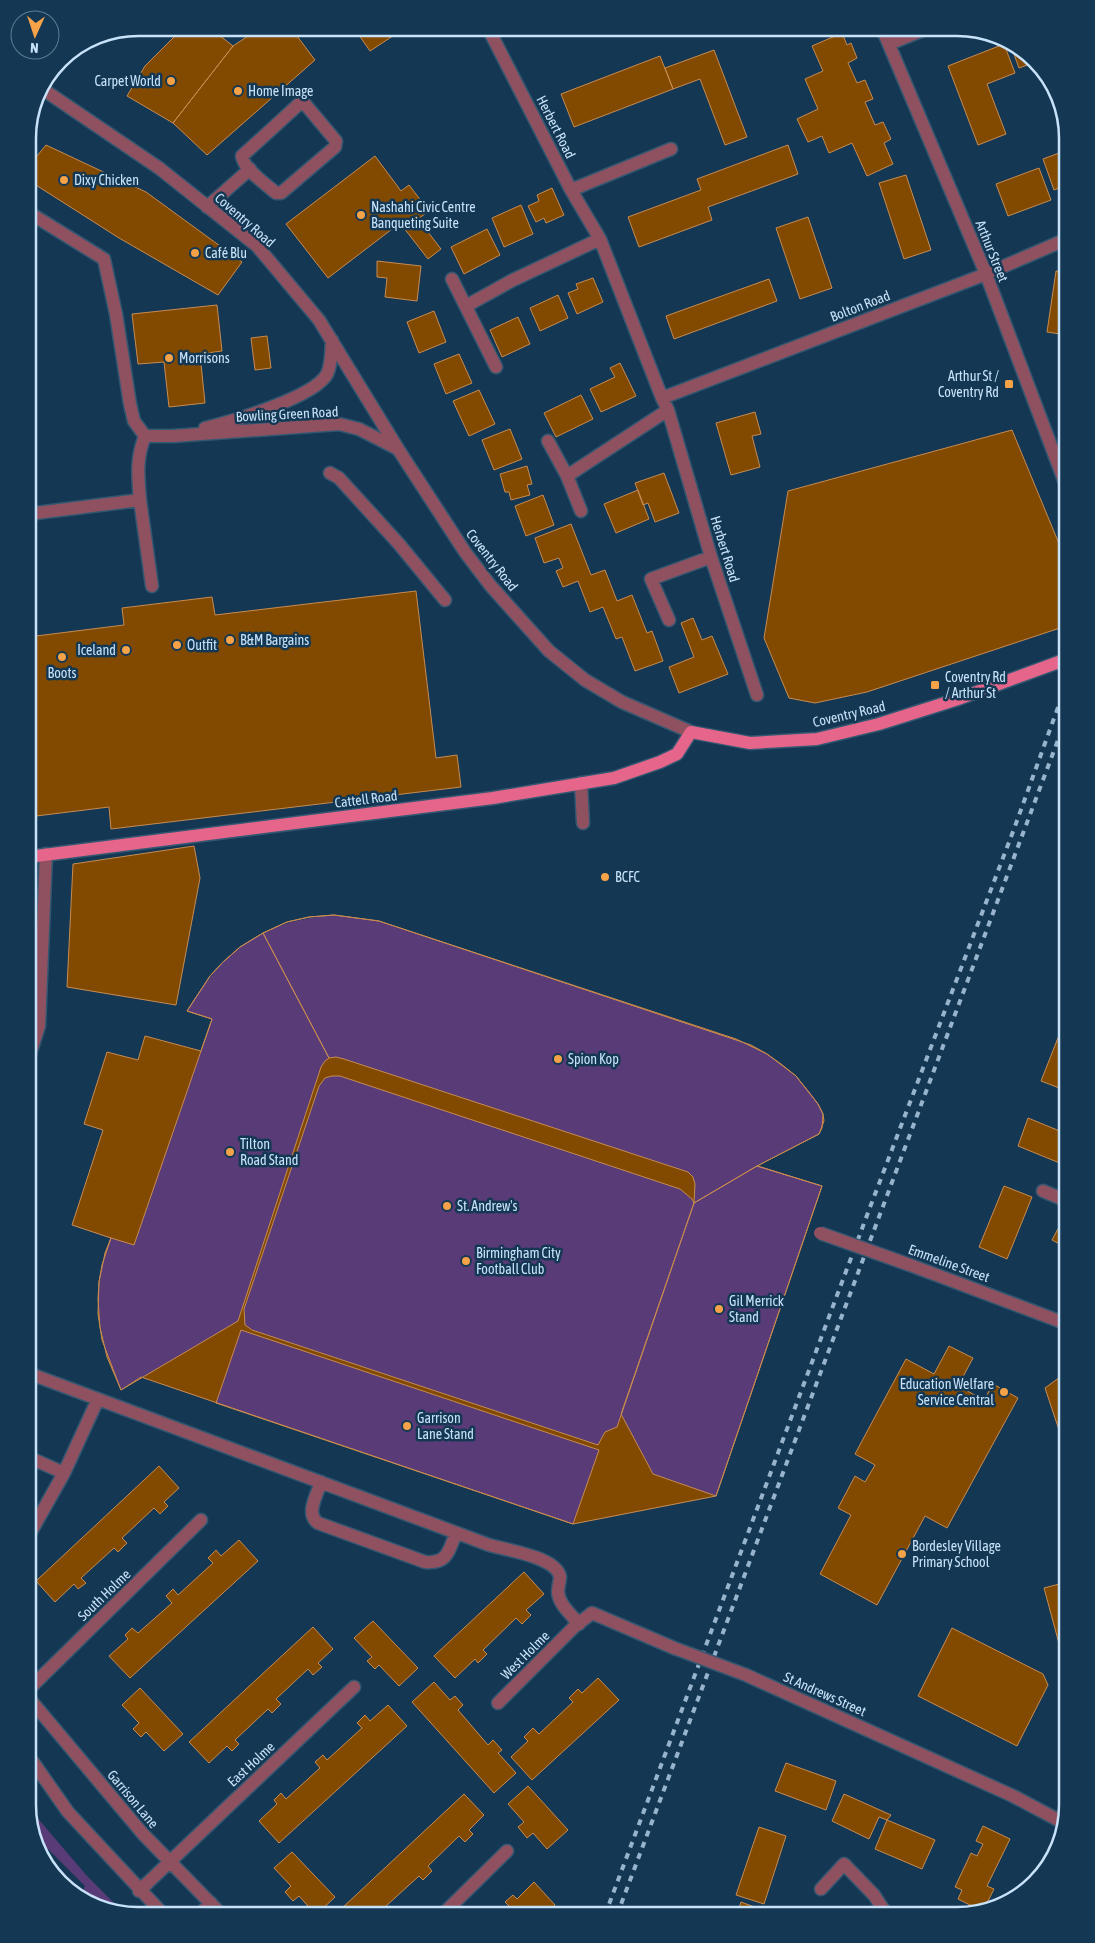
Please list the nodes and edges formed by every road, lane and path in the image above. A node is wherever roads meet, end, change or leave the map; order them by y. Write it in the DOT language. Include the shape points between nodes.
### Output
graph roads {
  1 [pos="492,36"];
  2 [pos="886,36"];
  3 [pos="908,36"];
  4 [pos="889,44"];
  5 [pos="47,92"];
  6 [pos="671,149"];
  7 [pos="250,169"];
  8 [pos="571,190"];
  9 [pos="207,207"];
  10 [pos="36,217"];
  11 [pos="600,239"];
  12 [pos="1059,243"];
  13 [pos="986,274"];
  14 [pos="452,279"];
  15 [pos="466,306"];
  16 [pos="332,340"];
  17 [pos="496,366"];
  18 [pos="662,398"];
  19 [pos="668,410"];
  20 [pos="144,436"];
  21 [pos="172,436"];
  22 [pos="548,440"];
  23 [pos="398,449"];
  24 [pos="1059,465"];
  25 [pos="330,474"];
  26 [pos="567,476"];
  27 [pos="140,500"];
  28 [pos="582,510"];
  29 [pos="36,513"];
  30 [pos="711,558"];
  31 [pos="152,586"];
  32 [pos="445,600"];
  33 [pos="669,620"];
  34 [pos="1059,662"];
  35 [pos="756,695"];
  36 [pos="691,732"];
  37 [pos="581,783"];
  38 [pos="583,823"];
  39 [pos="46,854"];
  40 [pos="36,856"];
  41 [pos="36,1035"];
  42 [pos="1043,1191"];
  43 [pos="1059,1197"];
  44 [pos="820,1233"];
  45 [pos="1059,1321"];
  46 [pos="36,1376"];
  47 [pos="98,1399"];
  48 [pos="36,1461"];
  49 [pos="64,1473"];
  50 [pos="321,1482"];
  51 [pos="201,1520"];
  52 [pos="36,1523"];
  53 [pos="456,1533"];
  54 [pos="576,1625"];
  55 [pos="36,1682"];
  56 [pos="354,1687"];
  57 [pos="498,1703"];
  58 [pos="36,1707"];
  59 [pos="36,1766"];
  60 [pos="1058,1820"];
  61 [pos="507,1851"];
  62 [pos="169,1862"];
  63 [pos="821,1889"];
  64 [pos="139,1890"];
  65 [pos="211,1903"];
  66 [pos="156,1907"];
  67 [pos="207,1907"];
  68 [pos="215,1907"];
  69 [pos="450,1907"];
  70 [pos="881,1907"];
  1 -- 8 [label="street, Herbert Road"];
  2 -- 4 [label="street, Arthur Street"];
  3 -- 4 [label="street"];
  4 -- 13 [label="street, Arthur Street"];
  5 -- 9 [label="street, Coventry Road" via="159,168"];
  6 -- 8 [label="street"];
  7 -- 7 [label="street" via="242,156 299,104 305,104 336,141 335,147 281,193 276,193"];
  7 -- 9 [label="street"];
  8 -- 11 [label="street, Herbert Road"];
  9 -- 16 [label="street, Coventry Road" via="257,246"];
  10 -- 20 [label="street" via="104,259 130,404 134,421"];
  11 -- 15 [label="street"];
  11 -- 18 [label="street, Herbert Road"];
  12 -- 13 [label="street, Bolton Road"];
  13 -- 18 [label="street, Bolton Road"];
  13 -- 24 [label="street, Arthur Street"];
  14 -- 15 [label="street"];
  15 -- 17 [label="street"];
  16 -- 21 [label="street, Bowling Green Road" via="330,364 326,375 315,387 217,425"];
  16 -- 23 [label="street, Coventry Road"];
  18 -- 19 [label="street, Herbert Road"];
  19 -- 26 [label="street"];
  19 -- 30 [label="street, Herbert Road"];
  20 -- 21 [label="street, Bowling Green Road"];
  20 -- 27 [label="street" via="137,468"];
  21 -- 23 [label="street, Bowling Green Road" via="339,424 359,429"];
  22 -- 26 [label="street"];
  23 -- 36 [label="street, Coventry Road" via="465,552 549,651 585,680 615,698"];
  25 -- 32 [label="street" via="339,478"];
  26 -- 28 [label="street"];
  27 -- 29 [label="street"];
  27 -- 31 [label="street"];
  30 -- 33 [label="street" via="651,579"];
  30 -- 35 [label="street, Herbert Road"];
  34 -- 36 [label="main road, Coventry Road" via="879,724 817,738 750,743"];
  36 -- 37 [label="main road, Cattell Road" via="677,754 660,762 614,778"];
  37 -- 38 [label="street"];
  37 -- 39 [label="main road, Cattell Road" via="493,798"];
  39 -- 40 [label="main road, Cattell Road"];
  39 -- 41 [label="street"];
  42 -- 43 [label="street"];
  44 -- 45 [label="street, Emmeline Street, bridge"];
  46 -- 47 [label="street"];
  47 -- 49 [label="street"];
  47 -- 50 [label="street"];
  48 -- 49 [label="street"];
  49 -- 52 [label="street"];
  50 -- 53 [label="street"];
  50 -- 53 [label="street" via="311,1514 318,1523 434,1563 444,1559"];
  51 -- 55 [label="street, South Holme"];
  53 -- 54 [label="street" via="547,1561 556,1568 560,1577 558,1593"];
  54 -- 57 [label="street, West Holme"];
  54 -- 60 [label="street, St Andrews Street, bridge" via="592,1613 746,1675 1013,1796"];
  56 -- 62 [label="street, East Holme"];
  58 -- 62 [label="street, Garrison Lane"];
  59 -- 64 [label="street" via="68,1812"];
  61 -- 69 [label="street"];
  62 -- 64 [label="street, East Holme"];
  62 -- 65 [label="street, Garrison Lane"];
  63 -- 70 [label="street" via="844,1864"];
  64 -- 66 [label="street"];
  65 -- 67 [label="street"];
  65 -- 68 [label="street, Garrison Lane"];
}
